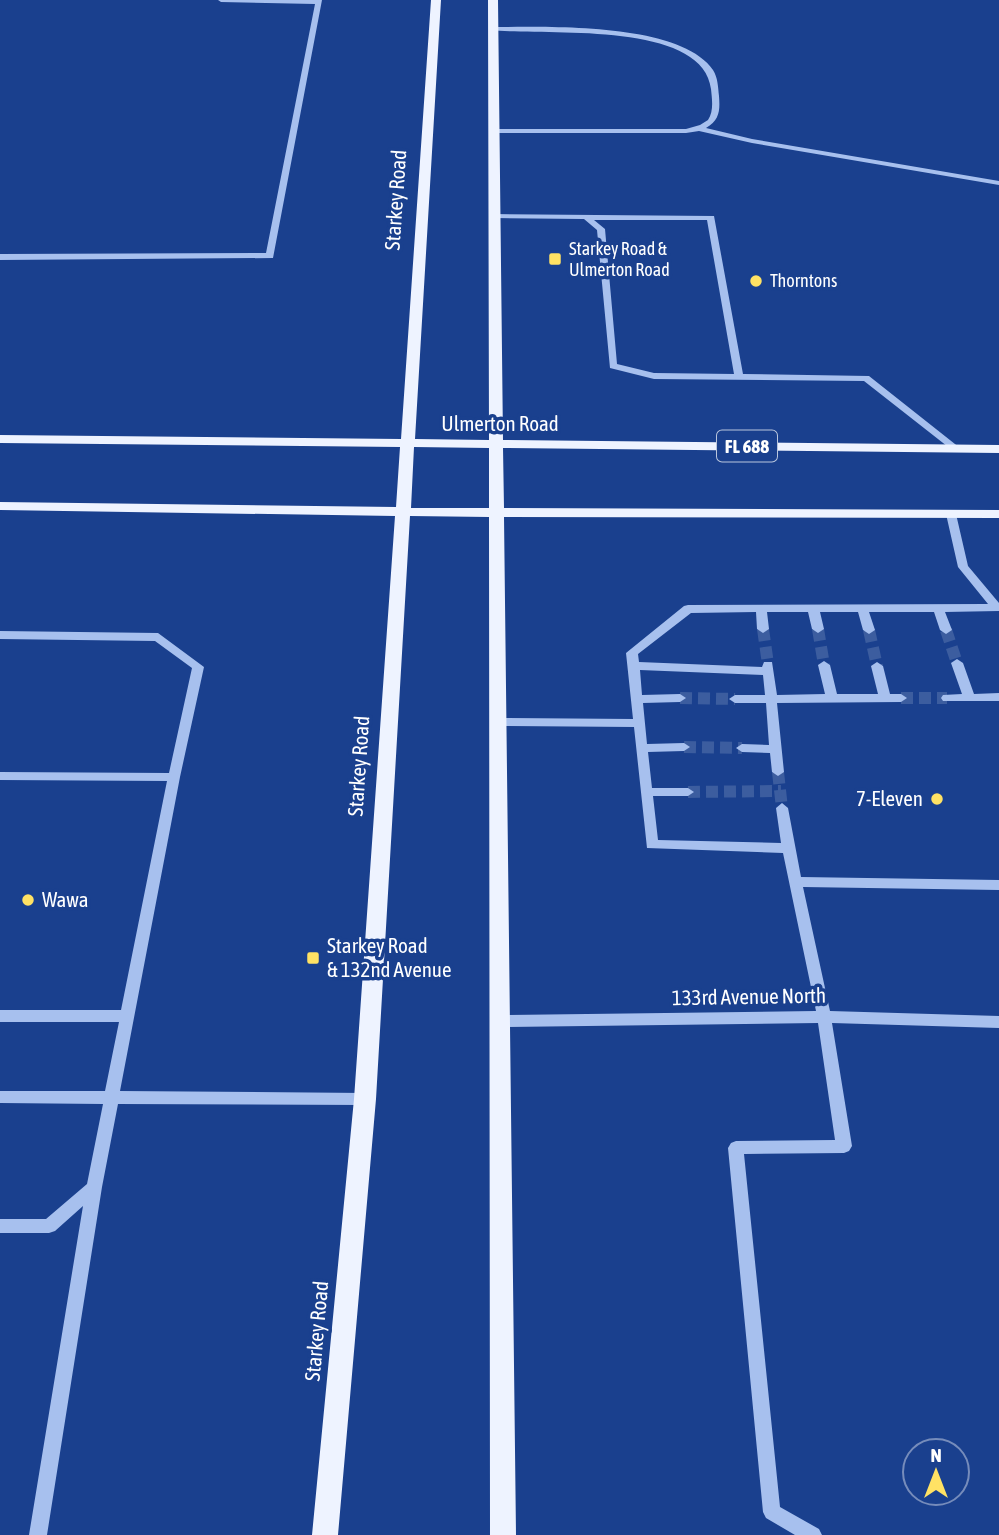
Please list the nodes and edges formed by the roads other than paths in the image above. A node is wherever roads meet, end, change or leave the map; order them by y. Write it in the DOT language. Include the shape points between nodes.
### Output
graph roads {
  1 [pos="221,0"];
  2 [pos="233,0"];
  3 [pos="436,0"];
  4 [pos="493,0"];
  5 [pos="319,1"];
  6 [pos="493,29"];
  7 [pos="701,129"];
  8 [pos="495,131"];
  9 [pos="999,183"];
  10 [pos="495,216"];
  11 [pos="586,217"];
  12 [pos="0,257"];
  13 [pos="739,377"];
  14 [pos="0,439"];
  15 [pos="406,444"];
  16 [pos="495,445"];
  17 [pos="955,448"];
  18 [pos="999,449"];
  19 [pos="0,506"];
  20 [pos="403,512"];
  21 [pos="497,512"];
  22 [pos="951,514"];
  23 [pos="999,514"];
  24 [pos="761,608"];
  25 [pos="813,608"];
  26 [pos="939,609"];
  27 [pos="863,610"];
  28 [pos="998,611"];
  29 [pos="763,629"];
  30 [pos="818,629"];
  31 [pos="869,629"];
  32 [pos="946,630"];
  33 [pos="0,635"];
  34 [pos="957,663"];
  35 [pos="824,665"];
  36 [pos="633,666"];
  37 [pos="877,666"];
  38 [pos="999,697"];
  39 [pos="680,698"];
  40 [pos="832,698"];
  41 [pos="885,698"];
  42 [pos="901,698"];
  43 [pos="947,698"];
  44 [pos="969,698"];
  45 [pos="636,699"];
  46 [pos="736,699"];
  47 [pos="772,699"];
  48 [pos="497,722"];
  49 [pos="639,723"];
  50 [pos="684,747"];
  51 [pos="642,748"];
  52 [pos="742,748"];
  53 [pos="776,749"];
  54 [pos="778,772"];
  55 [pos="0,776"];
  56 [pos="174,777"];
  57 [pos="648,792"];
  58 [pos="688,792"];
  59 [pos="782,808"];
  60 [pos="788,848"];
  61 [pos="794,882"];
  62 [pos="999,885"];
  63 [pos="0,1016"];
  64 [pos="127,1017"];
  65 [pos="824,1017"];
  66 [pos="499,1021"];
  67 [pos="999,1022"];
  68 [pos="0,1097"];
  69 [pos="111,1098"];
  70 [pos="365,1098"];
  71 [pos="94,1187"];
  72 [pos="0,1226"];
  73 [pos="38,1535"];
  74 [pos="325,1535"];
  75 [pos="503,1535"];
  76 [pos="813,1535"];
  1 -- 2 [label="street"];
  2 -- 5 [label="street"];
  3 -- 15 [label="main road, Starkey Road"];
  4 -- 6 [label="main road"];
  5 -- 12 [label="street" via="270,256"];
  6 -- 7 [label="street" via="589,31 638,36 674,46 709,70 716,113"];
  6 -- 8 [label="main road"];
  7 -- 8 [label="street"];
  7 -- 9 [label="street"];
  8 -- 10 [label="main road"];
  10 -- 11 [label="street"];
  10 -- 16 [label="main road"];
  11 -- 13 [label="street" via="601,229 613,366 654,376"];
  11 -- 13 [label="street" via="711,218"];
  13 -- 17 [label="street" via="866,378"];
  14 -- 15 [label="main road, Ulmerton Road / FL 688"];
  15 -- 16 [label="main road, Ulmerton Road / FL 688"];
  15 -- 20 [label="main road, Starkey Road"];
  16 -- 17 [label="main road, Ulmerton Road / FL 688"];
  16 -- 21 [label="main road"];
  17 -- 18 [label="main road, Ulmerton Road / FL 688"];
  19 -- 20 [label="main road"];
  20 -- 21 [label="main road"];
  20 -- 70 [label="main road, Starkey Road"];
  21 -- 22 [label="main road"];
  21 -- 48 [label="main road"];
  22 -- 23 [label="main road"];
  22 -- 28 [label="street" via="963,567"];
  24 -- 25 [label="street"];
  24 -- 29 [label="street"];
  24 -- 36 [label="street" via="688,609 632,653"];
  25 -- 27 [label="street"];
  25 -- 30 [label="street"];
  26 -- 27 [label="street"];
  26 -- 28 [label="street"];
  26 -- 32 [label="street"];
  27 -- 31 [label="street"];
  33 -- 56 [label="street" via="158,638 198,667"];
  34 -- 44 [label="street"];
  35 -- 40 [label="street"];
  36 -- 45 [label="street"];
  36 -- 47 [label="street" via="767,667"];
  37 -- 41 [label="street"];
  38 -- 44 [label="street"];
  39 -- 45 [label="street"];
  40 -- 41 [label="street"];
  40 -- 47 [label="street"];
  41 -- 42 [label="street"];
  43 -- 44 [label="street"];
  45 -- 49 [label="street"];
  46 -- 47 [label="street"];
  47 -- 53 [label="street"];
  48 -- 49 [label="street"];
  48 -- 66 [label="main road"];
  49 -- 51 [label="street"];
  50 -- 51 [label="street"];
  51 -- 57 [label="street"];
  52 -- 53 [label="street"];
  53 -- 54 [label="street"];
  55 -- 56 [label="street"];
  56 -- 64 [label="street"];
  57 -- 58 [label="street"];
  57 -- 60 [label="street" via="652,845"];
  59 -- 60 [label="street"];
  60 -- 61 [label="street"];
  61 -- 62 [label="street"];
  61 -- 65 [label="street"];
  63 -- 64 [label="lane"];
  64 -- 69 [label="street"];
  65 -- 66 [label="street, 133rd Avenue North"];
  65 -- 67 [label="street, 133rd Avenue North"];
  65 -- 76 [label="lane" via="844,1146 736,1148 772,1513"];
  66 -- 75 [label="main road"];
  68 -- 69 [label="street"];
  69 -- 70 [label="street"];
  69 -- 71 [label="street"];
  70 -- 74 [label="main road, Starkey Road"];
  71 -- 72 [label="street" via="49,1226"];
  71 -- 73 [label="lane"];
}
